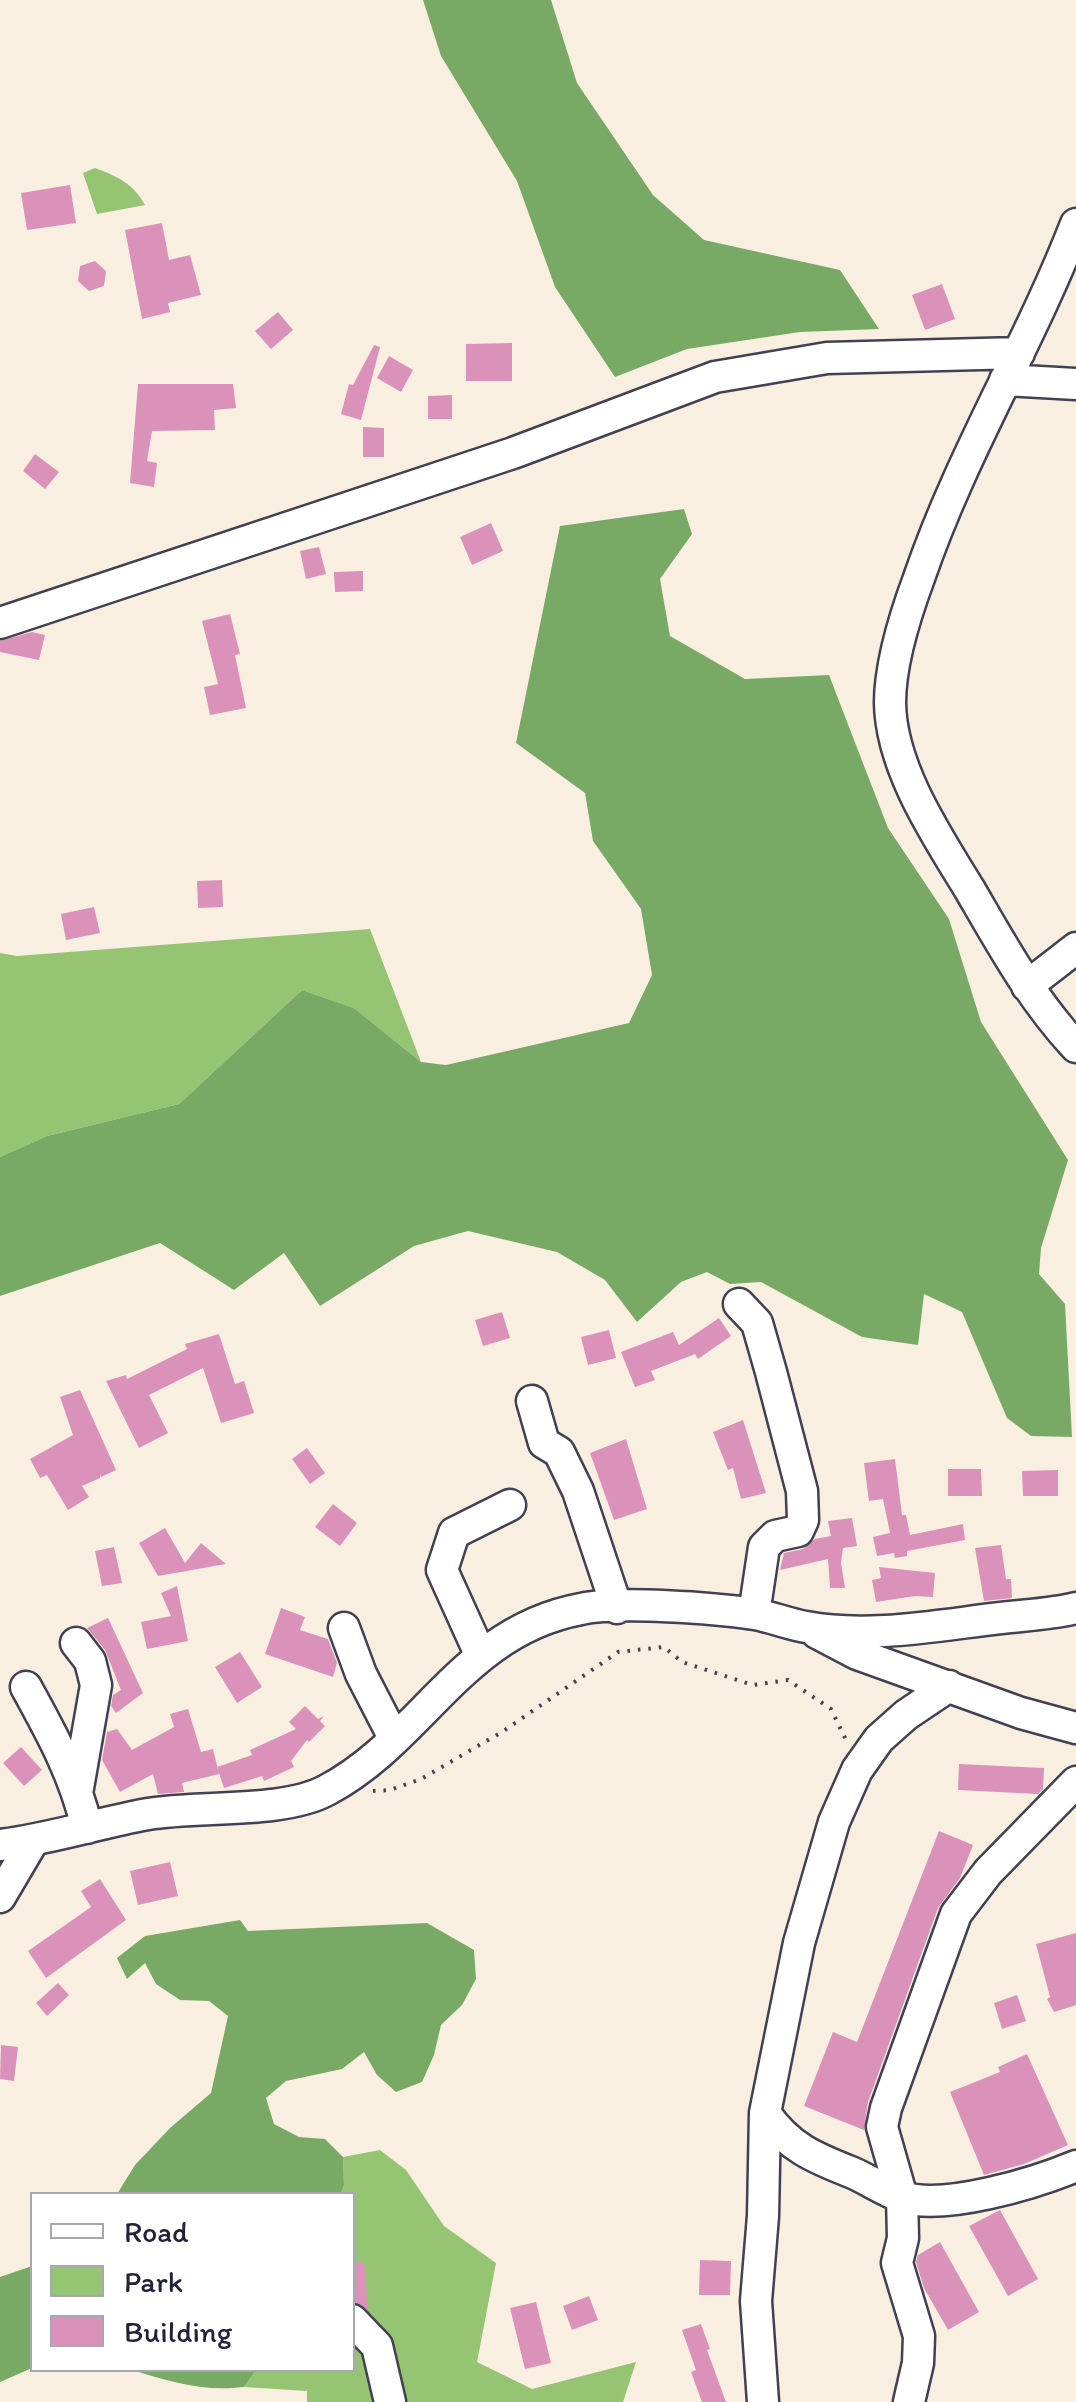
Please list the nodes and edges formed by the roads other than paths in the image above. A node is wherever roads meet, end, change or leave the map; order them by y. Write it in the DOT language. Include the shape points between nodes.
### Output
graph roads {
  1 [pos="1076,224"];
  2 [pos="1012,367"];
  3 [pos="1076,384"];
  4 [pos="0,623"];
  5 [pos="1076,948"];
  6 [pos="1027,986"];
  7 [pos="1076,1046"];
  8 [pos="739,1304"];
  9 [pos="532,1401"];
  10 [pos="510,1506"];
  11 [pos="617,1608"];
  12 [pos="1076,1608"];
  13 [pos="754,1614"];
  14 [pos="344,1628"];
  15 [pos="805,1628"];
  16 [pos="76,1642"];
  17 [pos="480,1654"];
  18 [pos="949,1686"];
  19 [pos="26,1687"];
  20 [pos="1076,1728"];
  21 [pos="394,1738"];
  22 [pos="1076,1782"];
  23 [pos="78,1788"];
  24 [pos="88,1828"];
  25 [pos="33,1841"];
  26 [pos="0,1845"];
  27 [pos="0,1897"];
  28 [pos="765,2113"];
  29 [pos="1076,2166"];
  30 [pos="902,2196"];
  31 [pos="355,2323"];
  32 [pos="390,2402"];
  33 [pos="762,2402"];
  34 [pos="909,2402"];
  1 -- 2 [label="street"];
  2 -- 3 [label="street"];
  2 -- 4 [label="street" via="827,358 715,377 513,454"];
  2 -- 6 [label="street" via="939,519 903,623 890,704 902,766 927,818"];
  5 -- 6 [label="street"];
  6 -- 7 [label="street"];
  8 -- 13 [label="street" via="756,1323 802,1491 798,1531 764,1546"];
  9 -- 11 [label="street" via="544,1444 560,1452 578,1490"];
  10 -- 17 [label="street" via="454,1533 442,1570"];
  11 -- 13 [label="street"];
  11 -- 17 [label="street" via="542,1619"];
  12 -- 15 [label="street" via="875,1630"];
  13 -- 15 [label="street"];
  14 -- 21 [label="street"];
  15 -- 18 [label="street"];
  16 -- 23 [label="street" via="96,1684"];
  17 -- 21 [label="street"];
  18 -- 20 [label="street"];
  18 -- 28 [label="street" via="878,1739 834,1822"];
  19 -- 23 [label="street"];
  21 -- 24 [label="street" via="372,1760 310,1797 150,1814"];
  22 -- 30 [label="street" via="956,1914 882,2127"];
  23 -- 24 [label="street"];
  24 -- 25 [label="street"];
  25 -- 26 [label="street"];
  25 -- 27 [label="street"];
  28 -- 30 [label="street" via="803,2151"];
  28 -- 33 [label="street" via="756,2301"];
  29 -- 30 [label="street" via="966,2198 927,2202"];
  30 -- 34 [label="street" via="897,2263 918,2336"];
  31 -- 32 [label="street" via="377,2346"];
}
